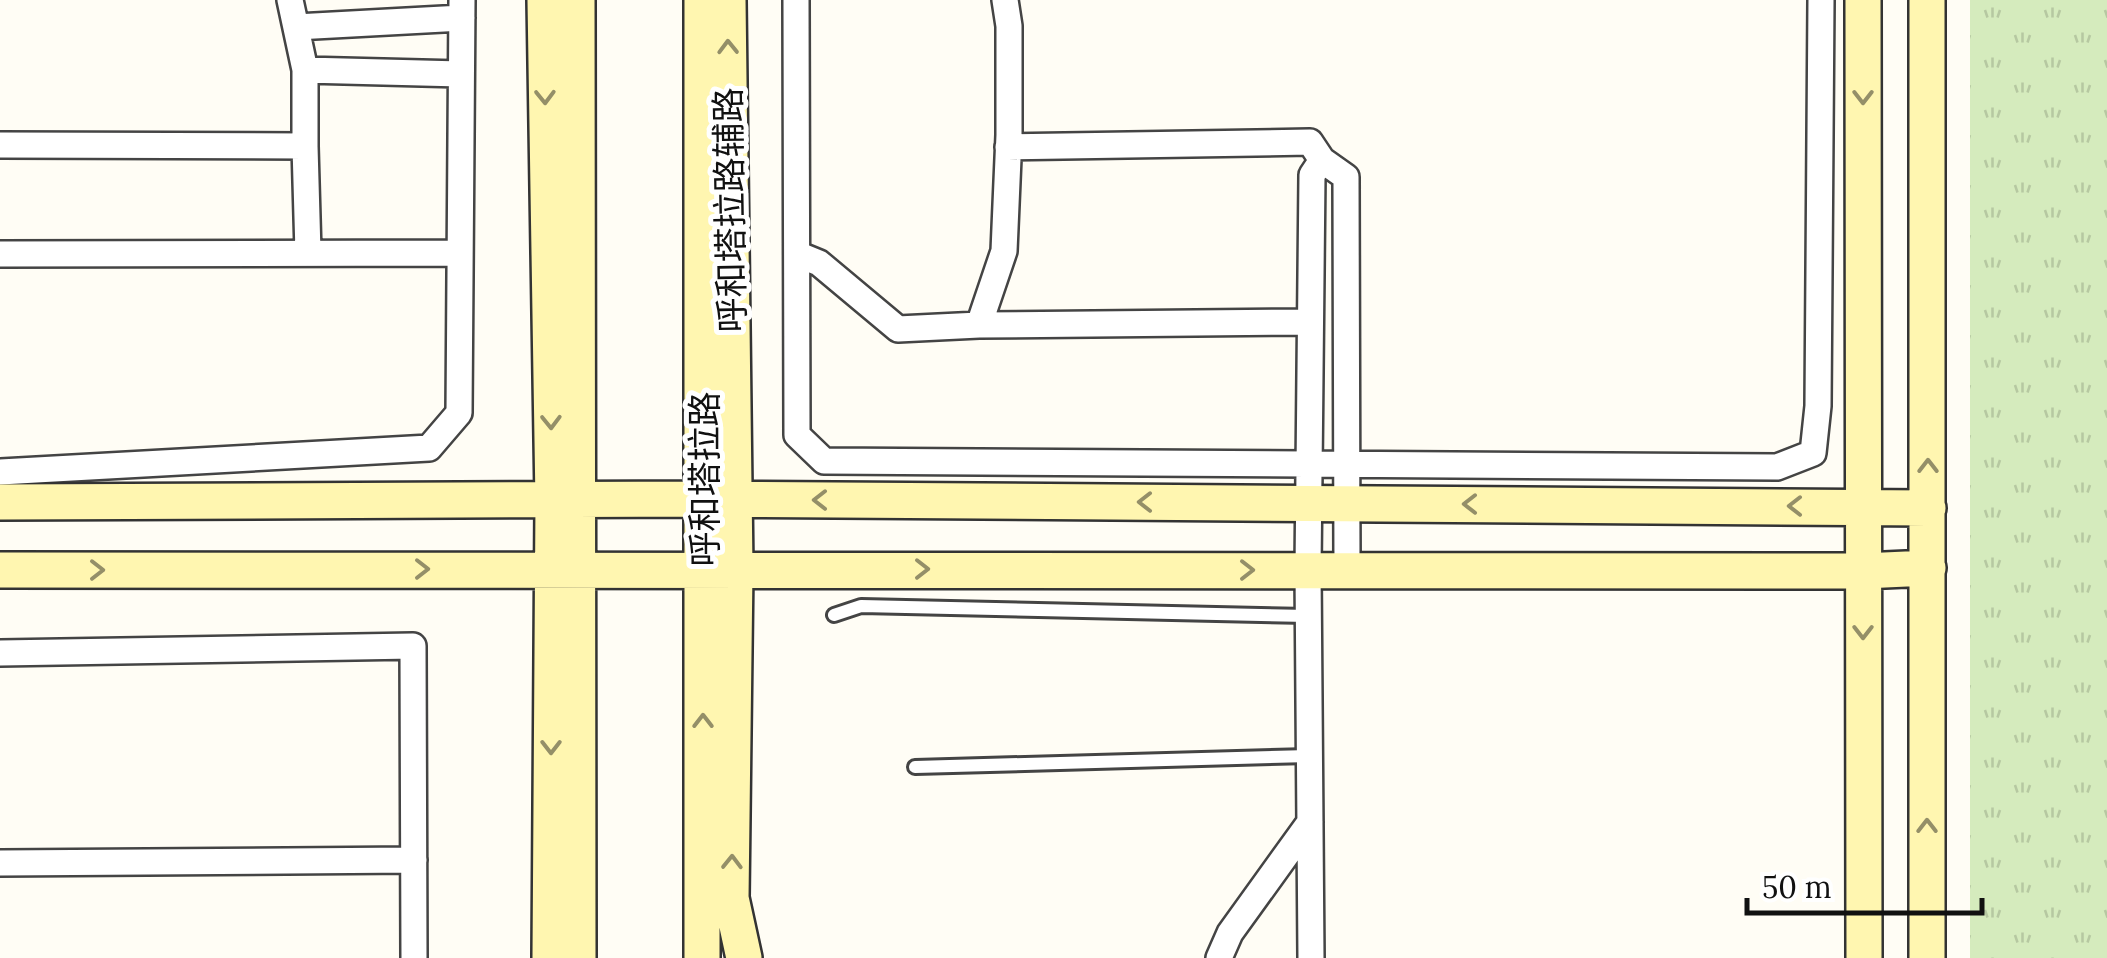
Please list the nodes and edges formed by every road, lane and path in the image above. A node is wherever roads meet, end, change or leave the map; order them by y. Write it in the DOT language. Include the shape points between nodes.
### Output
graph roads {
  1 [pos="290,0"];
  2 [pos="546,0"];
  3 [pos="577,0"];
  4 [pos="702,0"];
  5 [pos="728,0"];
  6 [pos="796,0"];
  7 [pos="1005,0"];
  8 [pos="1821,0"];
  9 [pos="1863,0"];
  10 [pos="1927,0"];
  11 [pos="462,9"];
  12 [pos="296,26"];
  13 [pos="306,70"];
  14 [pos="461,74"];
  15 [pos="0,145"];
  16 [pos="306,146"];
  17 [pos="1008,147"];
  18 [pos="1322,160"];
  19 [pos="308,253"];
  20 [pos="460,253"];
  21 [pos="0,254"];
  22 [pos="797,254"];
  23 [pos="1310,322"];
  24 [pos="978,325"];
  25 [pos="1346,462"];
  26 [pos="1308,464"];
  27 [pos="0,472"];
  28 [pos="718,499"];
  29 [pos="0,502"];
  30 [pos="565,502"];
  31 [pos="1308,503"];
  32 [pos="1346,503"];
  33 [pos="1863,506"];
  34 [pos="1928,508"];
  35 [pos="1928,568"];
  36 [pos="564,569"];
  37 [pos="720,569"];
  38 [pos="0,570"];
  39 [pos="1308,570"];
  40 [pos="1346,570"];
  41 [pos="1863,571"];
  42 [pos="834,614"];
  43 [pos="1308,616"];
  44 [pos="0,653"];
  45 [pos="1309,756"];
  46 [pos="915,766"];
  47 [pos="1310,822"];
  48 [pos="414,860"];
  49 [pos="0,862"];
  50 [pos="414,958"];
  51 [pos="550,958"];
  52 [pos="578,958"];
  53 [pos="702,958"];
  54 [pos="744,958"];
  55 [pos="1219,958"];
  56 [pos="1311,958"];
  57 [pos="1864,958"];
  58 [pos="1927,958"];
  1 -- 12 [label="street"];
  2 -- 30 [label="street, one-way"];
  3 -- 30 [label="street"];
  4 -- 28 [label="street, 呼和塔拉路"];
  28 -- 5 [label="street, 呼和塔拉路辅路, one-way"];
  6 -- 22 [label="street"];
  7 -- 17 [label="street"];
  8 -- 25 [label="street" via="1813,454 1777,467"];
  9 -- 33 [label="street, one-way"];
  34 -- 10 [label="street, one-way"];
  11 -- 12 [label="street"];
  11 -- 14 [label="street"];
  12 -- 13 [label="street"];
  13 -- 14 [label="street"];
  13 -- 16 [label="street"];
  14 -- 20 [label="street"];
  15 -- 16 [label="street"];
  16 -- 19 [label="street"];
  17 -- 18 [label="street" via="1310,142"];
  17 -- 24 [label="street" via="1004,250"];
  18 -- 23 [label="street" via="1312,175"];
  18 -- 25 [label="street" via="1346,176"];
  19 -- 20 [label="street"];
  19 -- 21 [label="street"];
  20 -- 27 [label="street" via="459,413 429,448"];
  22 -- 24 [label="street" via="820,262 898,329"];
  22 -- 26 [label="street" via="797,434 824,461"];
  23 -- 24 [label="street"];
  23 -- 26 [label="street"];
  25 -- 26 [label="street"];
  25 -- 32 [label="street"];
  26 -- 31 [label="street"];
  28 -- 30 [label="street"];
  31 -- 28 [label="street, one-way"];
  28 -- 37 [label="street, 呼和塔拉路"];
  29 -- 30 [label="street"];
  30 -- 36 [label="street"];
  31 -- 32 [label="street"];
  31 -- 39 [label="street"];
  33 -- 32 [label="street, one-way"];
  32 -- 40 [label="street"];
  33 -- 34 [label="street"];
  33 -- 41 [label="street"];
  34 -- 35 [label="street"];
  35 -- 41 [label="street"];
  58 -- 35 [label="street, one-way"];
  36 -- 37 [label="street"];
  38 -- 36 [label="street, one-way"];
  36 -- 51 [label="street, one-way"];
  36 -- 52 [label="street"];
  37 -- 39 [label="street, one-way"];
  53 -- 37 [label="street, 呼和塔拉路, one-way"];
  54 -- 37 [label="street, one-way" via="732,898"];
  39 -- 40 [label="street"];
  39 -- 43 [label="street"];
  40 -- 41 [label="street"];
  41 -- 57 [label="street, one-way"];
  42 -- 43 [label="lane" via="861,606"];
  43 -- 45 [label="street"];
  44 -- 48 [label="street" via="413,646"];
  45 -- 46 [label="lane"];
  45 -- 47 [label="street"];
  47 -- 55 [label="street"];
  47 -- 56 [label="street"];
  48 -- 49 [label="street"];
  48 -- 50 [label="street"];
}
